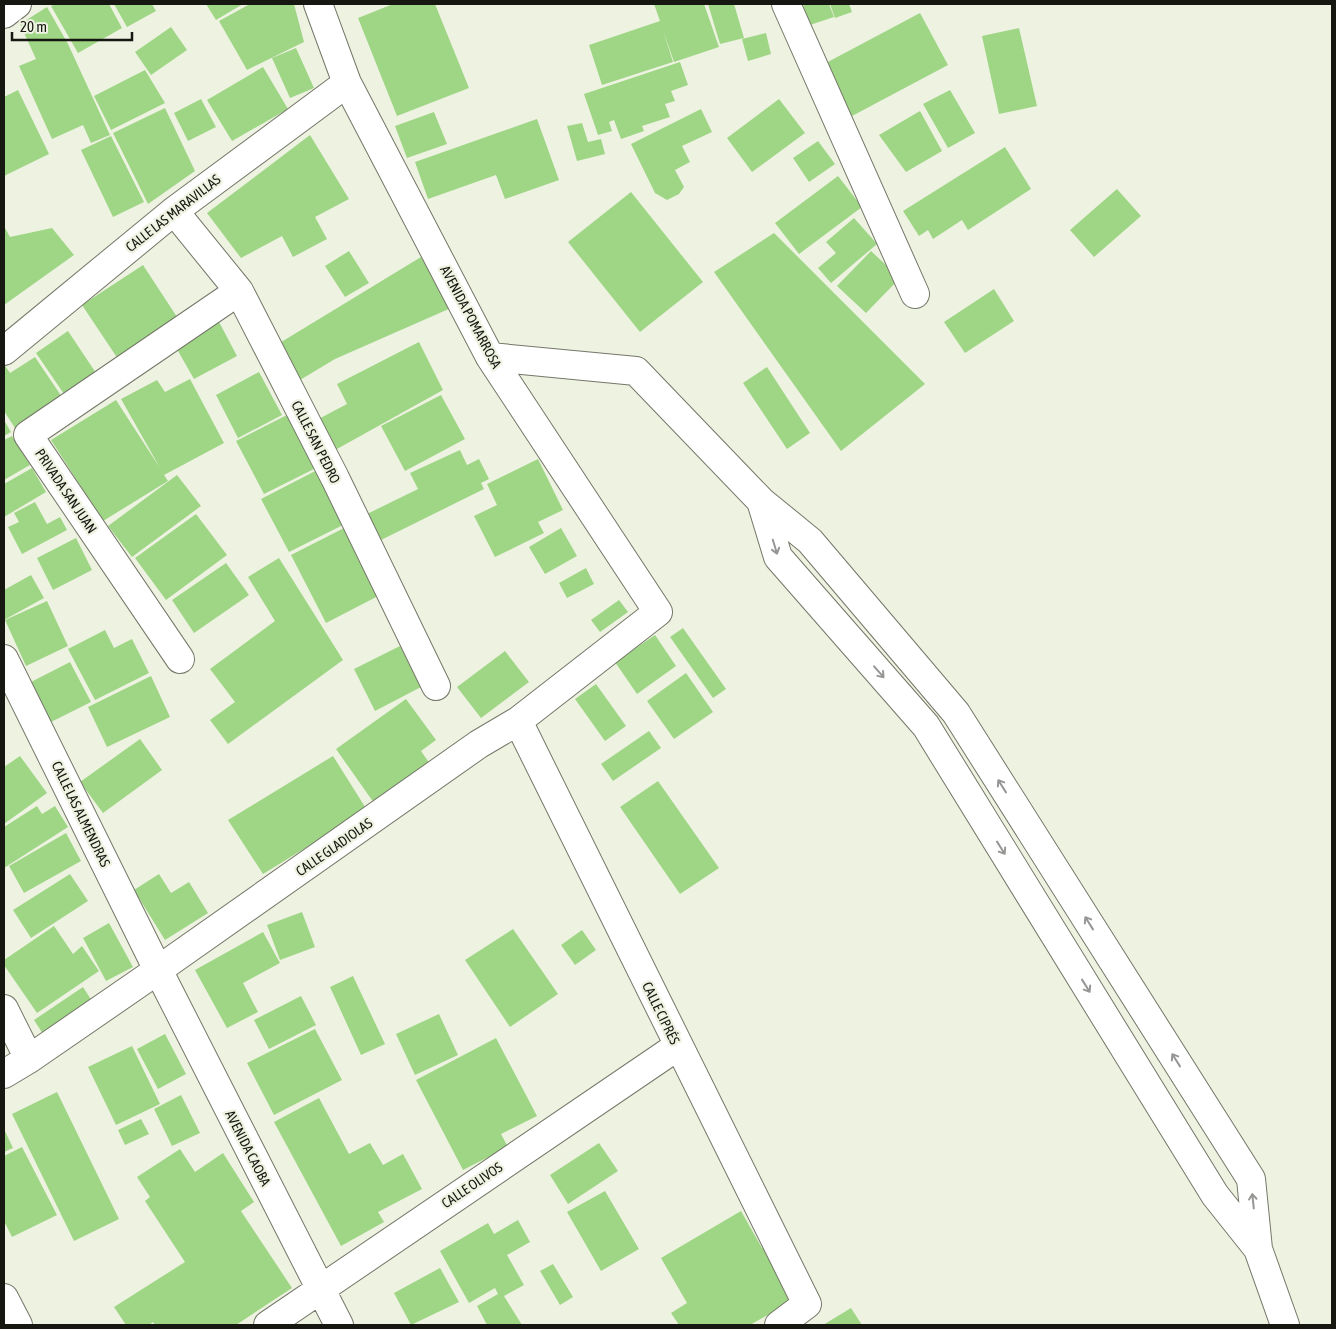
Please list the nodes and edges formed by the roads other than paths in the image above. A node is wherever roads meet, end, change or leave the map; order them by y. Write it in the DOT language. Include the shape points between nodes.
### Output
graph roads {
  1 [pos="17,4"];
  2 [pos="318,4"];
  3 [pos="786,4"];
  4 [pos="4,14"];
  5 [pos="347,83"];
  6 [pos="174,211"];
  7 [pos="239,291"];
  8 [pos="916,294"];
  9 [pos="4,351"];
  10 [pos="490,357"];
  11 [pos="761,501"];
  12 [pos="658,612"];
  13 [pos="180,658"];
  14 [pos="4,659"];
  15 [pos="436,686"];
  16 [pos="956,713"];
  17 [pos="518,721"];
  18 [pos="926,726"];
  19 [pos="158,970"];
  20 [pos="4,1009"];
  21 [pos="678,1046"];
  22 [pos="29,1060"];
  23 [pos="4,1074"];
  24 [pos="1258,1250"];
  25 [pos="319,1288"];
  26 [pos="4,1298"];
  27 [pos="18,1325"];
  28 [pos="268,1325"];
  29 [pos="339,1325"];
  30 [pos="779,1325"];
  31 [pos="1286,1325"];
  1 -- 4 [label="street"];
  2 -- 5 [label="street, AVENIDA POMARROSA"];
  3 -- 8 [label="street"];
  5 -- 6 [label="street, CALLE LAS MARAVILLAS"];
  5 -- 10 [label="street, AVENIDA POMARROSA"];
  6 -- 7 [label="street, CALLE SAN PEDRO"];
  6 -- 9 [label="street, CALLE LAS MARAVILLAS"];
  7 -- 13 [label="street, PRIVADA SAN JUAN" via="28,435"];
  7 -- 15 [label="street, CALLE SAN PEDRO"];
  10 -- 11 [label="street" via="636,371"];
  10 -- 12 [label="street, AVENIDA POMARROSA"];
  11 -- 16 [label="street" via="810,542"];
  11 -- 18 [label="street, one-way" via="778,557"];
  12 -- 17 [label="street, CALLE GLADIOLAS"];
  14 -- 19 [label="street, CALLE LAS ALMENDRAS"];
  16 -- 18 [label="street"];
  24 -- 16 [label="street, one-way" via="1251,1180"];
  17 -- 19 [label="street, CALLE GLADIOLAS" via="479,744"];
  17 -- 21 [label="street, CALLE CIPRÉS"];
  18 -- 24 [label="street, one-way" via="1215,1195"];
  19 -- 22 [label="street, CALLE GLADIOLAS"];
  19 -- 25 [label="street, AVENIDA CAOBA"];
  20 -- 22 [label="street"];
  21 -- 25 [label="street, CALLE OLIVOS"];
  21 -- 30 [label="street, CALLE CIPRÉS" via="807,1304"];
  22 -- 23 [label="street, CALLE GLADIOLAS"];
  24 -- 31 [label="street"];
  25 -- 28 [label="street, CALLE OLIVOS"];
  25 -- 29 [label="street, AVENIDA CAOBA"];
  26 -- 27 [label="street"];
}
